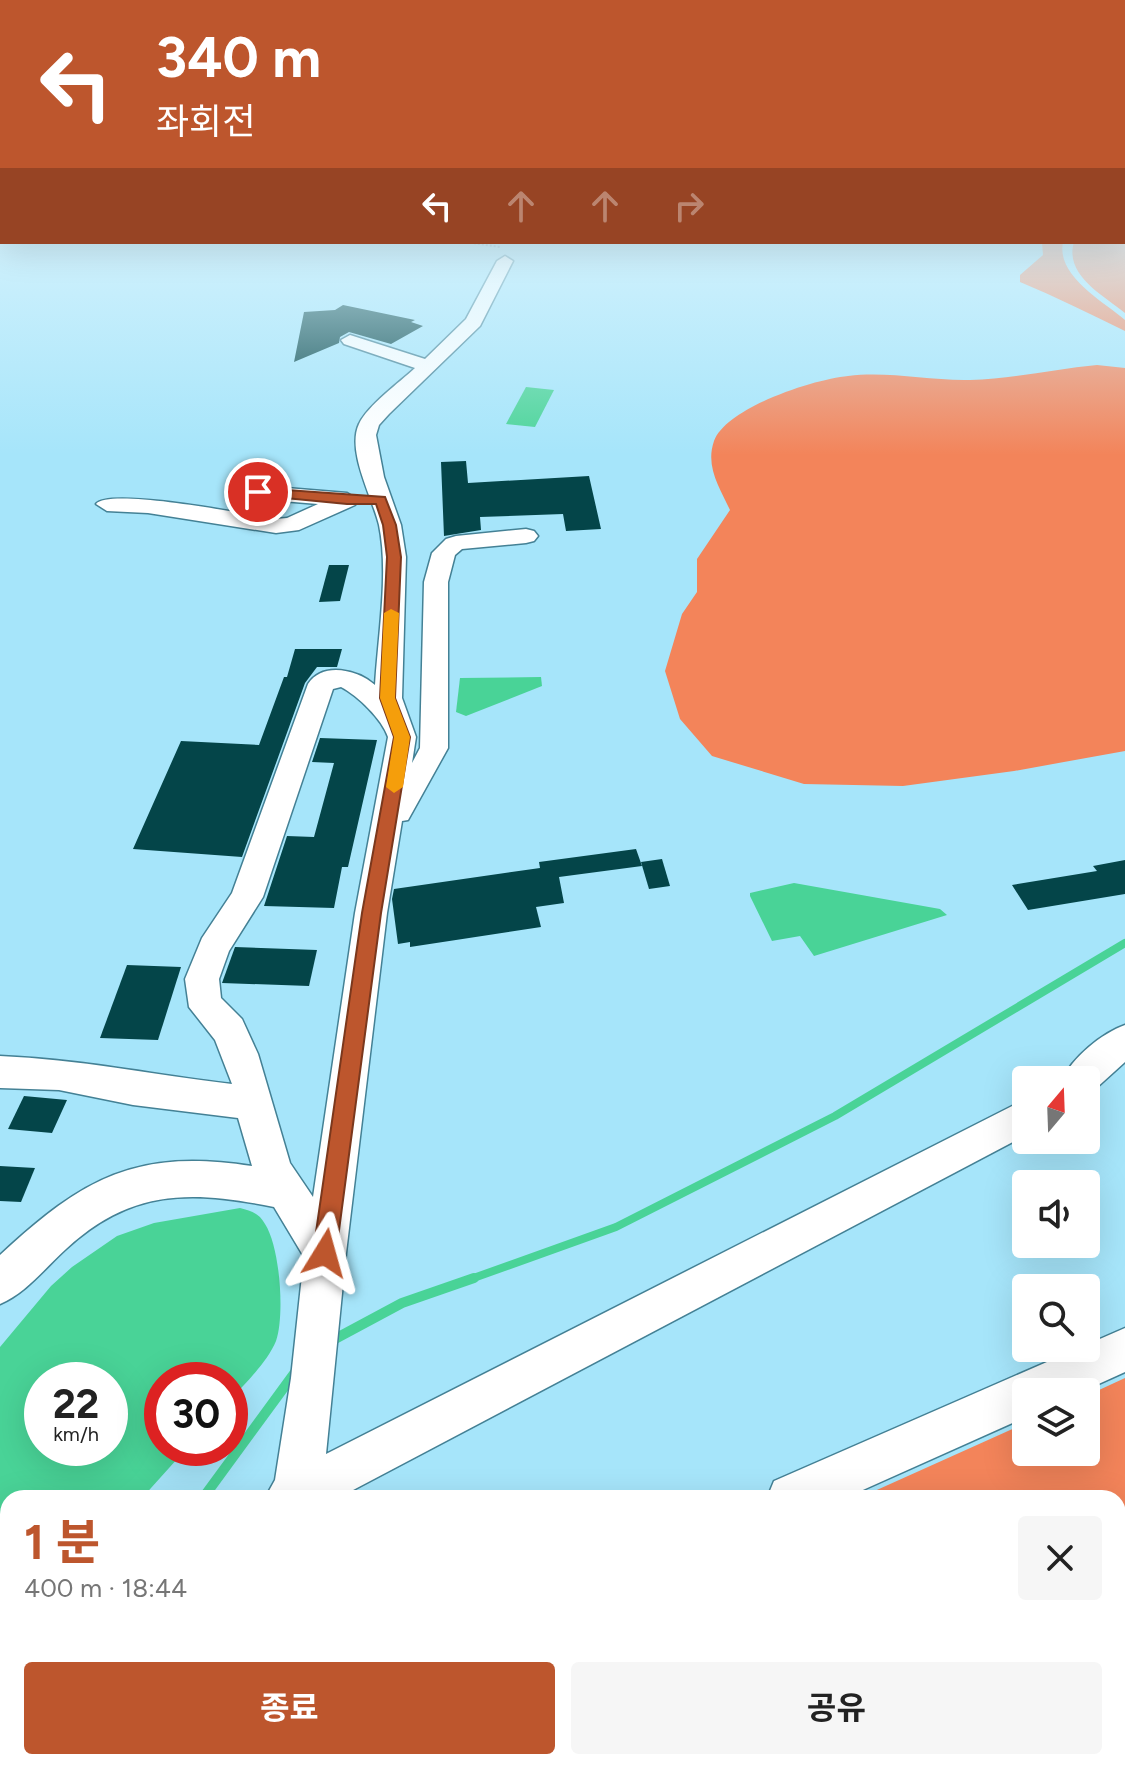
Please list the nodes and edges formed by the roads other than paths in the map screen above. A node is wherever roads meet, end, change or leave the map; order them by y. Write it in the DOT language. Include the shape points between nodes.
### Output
graph roads {
  1 [pos="490,290"];
  2 [pos="350,340"];
  3 [pos="428,366"];
  4 [pos="243,486"];
  5 [pos="347,500"];
  6 [pos="381,500"];
  7 [pos="107,504"];
  8 [pos="526,536"];
  9 [pos="398,726"];
  10 [pos="384,845"];
  11 [pos="1125,1040"];
  12 [pos="1096,1066"];
  13 [pos="0,1072"];
  14 [pos="252,1103"];
  15 [pos="1012,1123"];
  16 [pos="285,1191"];
  17 [pos="325,1253"];
  18 [pos="0,1283"];
  19 [pos="1125,1350"];
  20 [pos="1062,1378"];
  21 [pos="1012,1400"];
  22 [pos="294,1490"];
  23 [pos="303,1490"];
  24 [pos="809,1490"];
  1 -- 3 [label="street" via="474,322"];
  2 -- 3 [label="street"];
  3 -- 6 [label="street" via="369,424 366,435"];
  4 -- 5 [label="street" via="291,497"];
  5 -- 6 [label="street"];
  5 -- 7 [label="street" via="291,525 276,526"];
  6 -- 9 [label="street" via="394,557 388,698"];
  8 -- 10 [label="street" via="464,541 444,553 436,582 434,748 401,803"];
  9 -- 10 [label="street" via="402,737"];
  9 -- 14 [label="street" via="354,680 337,678 321,684 247,897 206,962 203,997 229,1030 250,1082"];
  10 -- 17 [label="street"];
  11 -- 12 [label="street"];
  13 -- 14 [label="street" via="59,1074"];
  14 -- 16 [label="street" via="273,1171"];
  15 -- 23 [label="street"];
  16 -- 17 [label="street"];
  16 -- 18 [label="street" via="211,1181 157,1182 116,1191 67,1223"];
  17 -- 22 [label="street" via="315,1360"];
  19 -- 20 [label="street"];
  21 -- 24 [label="street"];
}
